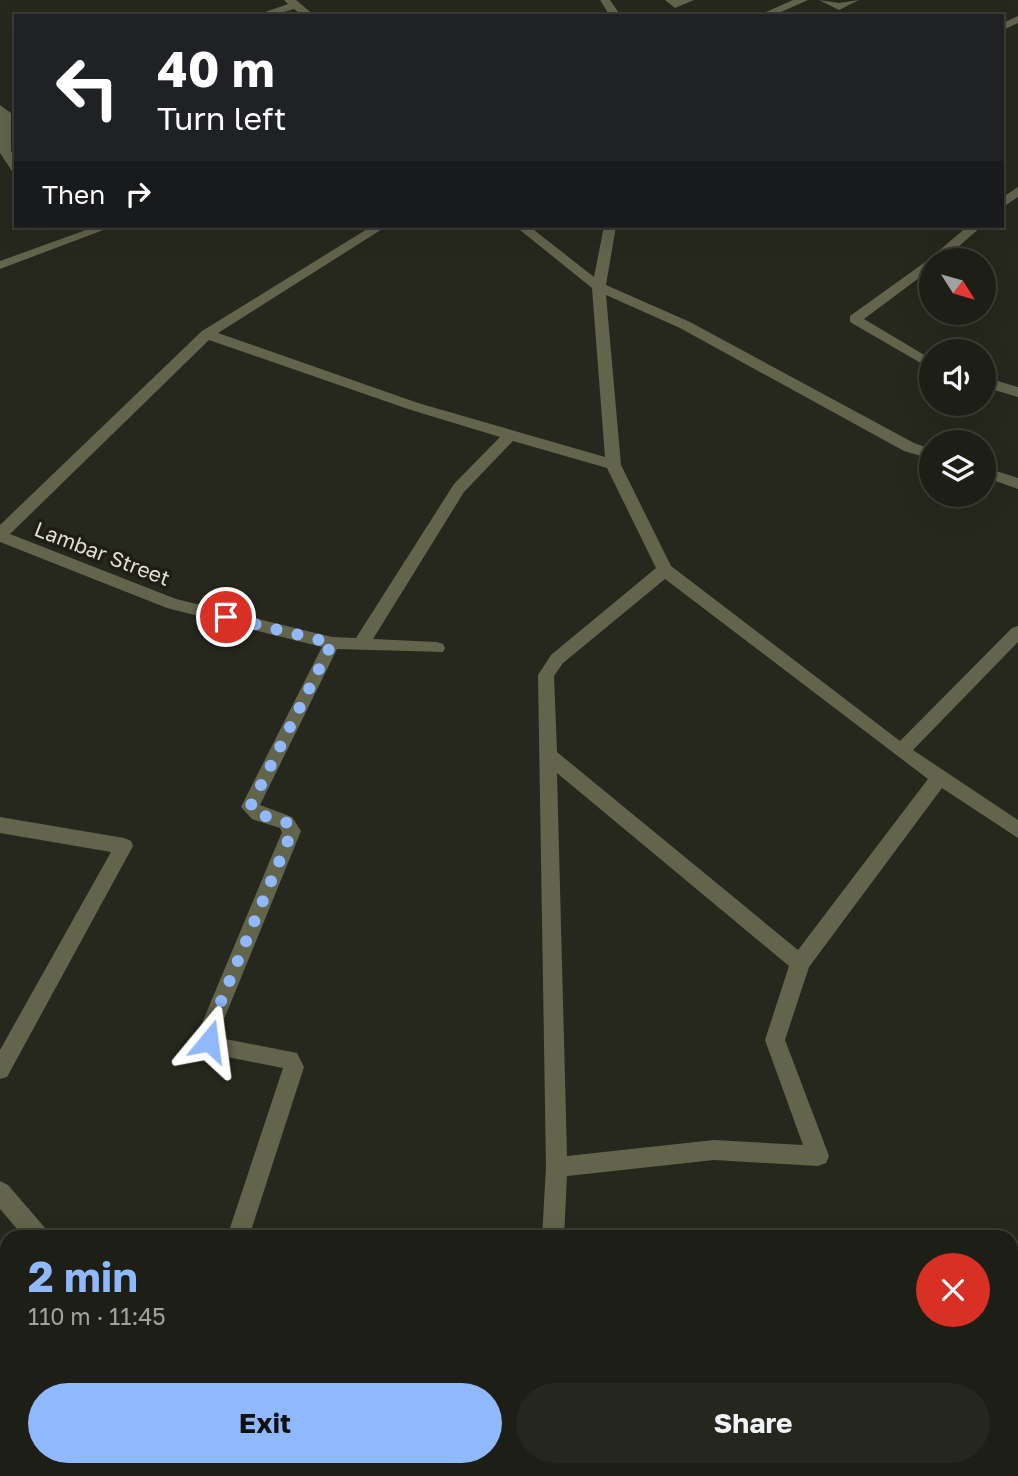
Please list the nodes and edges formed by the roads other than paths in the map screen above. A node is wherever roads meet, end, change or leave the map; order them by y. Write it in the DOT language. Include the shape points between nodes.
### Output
graph roads {
  1 [pos="670,0"];
  2 [pos="689,0"];
  3 [pos="803,0"];
  4 [pos="824,0"];
  5 [pos="854,0"];
  6 [pos="293,3"];
  7 [pos="264,14"];
  8 [pos="307,14"];
  9 [pos="767,14"];
  10 [pos="5,111"];
  11 [pos="14,165"];
  12 [pos="1018,191"];
  13 [pos="1004,202"];
  14 [pos="55,228"];
  15 [pos="102,228"];
  16 [pos="378,228"];
  17 [pos="524,228"];
  18 [pos="610,228"];
  19 [pos="974,228"];
  20 [pos="64,242"];
  21 [pos="949,248"];
  22 [pos="0,265"];
  23 [pos="919,272"];
  24 [pos="599,287"];
  25 [pos="207,334"];
  26 [pos="919,358"];
  27 [pos="996,386"];
  28 [pos="1018,392"];
  29 [pos="510,435"];
  30 [pos="919,450"];
  31 [pos="613,465"];
  32 [pos="996,476"];
  33 [pos="1018,484"];
  34 [pos="0,535"];
  35 [pos="665,570"];
  36 [pos="1018,632"];
  37 [pos="332,643"];
  38 [pos="361,644"];
  39 [pos="437,648"];
  40 [pos="901,751"];
  41 [pos="548,755"];
  42 [pos="940,777"];
  43 [pos="0,825"];
  44 [pos="1018,830"];
  45 [pos="800,964"];
  46 [pos="0,1070"];
  47 [pos="557,1167"];
  48 [pos="0,1192"];
  49 [pos="32,1230"];
  50 [pos="240,1230"];
  51 [pos="553,1230"];
  1 -- 2 [label="street" via="675,5"];
  3 -- 9 [label="street"];
  4 -- 5 [label="street" via="839,7"];
  6 -- 7 [label="street"];
  6 -- 8 [label="street"];
  10 -- 11 [label="street" via="5,151"];
  12 -- 13 [label="street"];
  14 -- 20 [label="street"];
  15 -- 20 [label="street"];
  16 -- 25 [label="street"];
  17 -- 24 [label="street"];
  18 -- 24 [label="street"];
  19 -- 21 [label="street"];
  20 -- 22 [label="street"];
  23 -- 26 [label="street" via="855,319"];
  24 -- 30 [label="street" via="685,325"];
  24 -- 31 [label="street"];
  25 -- 29 [label="street"];
  25 -- 34 [label="street"];
  27 -- 28 [label="street"];
  29 -- 31 [label="street"];
  29 -- 38 [label="street" via="459,488"];
  31 -- 35 [label="street"];
  32 -- 33 [label="street"];
  34 -- 37 [label="street, Lambar Street" via="173,604"];
  35 -- 40 [label="street"];
  35 -- 41 [label="street" via="557,659 546,675"];
  36 -- 40 [label="street"];
  37 -- 38 [label="street, Lambar Street"];
  37 -- 50 [label="street" via="250,807 286,822 292,831 207,1035 214,1046 290,1060 295,1066"];
  38 -- 39 [label="street, Lambar Street"];
  40 -- 42 [label="street"];
  41 -- 45 [label="street"];
  41 -- 47 [label="street"];
  42 -- 44 [label="street"];
  42 -- 45 [label="street"];
  43 -- 46 [label="street" via="124,846"];
  45 -- 47 [label="street" via="775,1040 818,1156 713,1150"];
  47 -- 51 [label="street"];
  48 -- 49 [label="street"];
}
